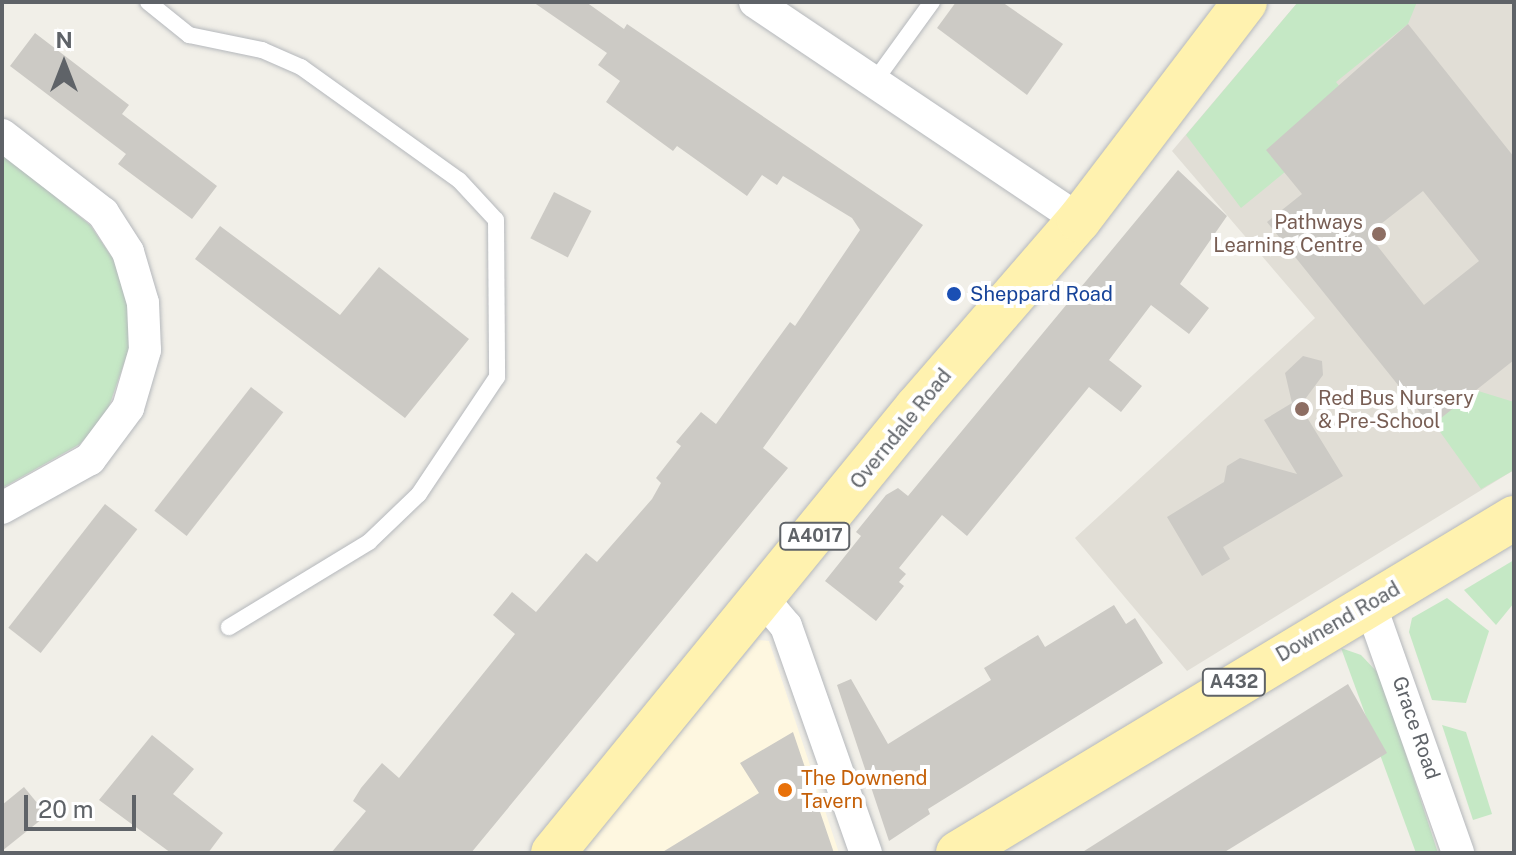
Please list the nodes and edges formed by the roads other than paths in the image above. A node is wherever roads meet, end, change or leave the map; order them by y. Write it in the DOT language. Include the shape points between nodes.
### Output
graph roads {
  1 [pos="148,2"];
  2 [pos="755,2"];
  3 [pos="932,2"];
  4 [pos="1245,2"];
  5 [pos="874,82"];
  6 [pos="2,135"];
  7 [pos="1079,220"];
  8 [pos="2,508"];
  9 [pos="1514,518"];
  10 [pos="764,600"];
  11 [pos="1370,604"];
  12 [pos="229,627"];
  13 [pos="553,853"];
  14 [pos="866,853"];
  15 [pos="958,853"];
  16 [pos="1458,853"];
  1 -- 12 [label="lane" via="189,35 262,50 301,67 459,180 496,220 497,377 419,494 369,542"];
  2 -- 5 [label="street"];
  3 -- 5 [label="lane"];
  4 -- 7 [label="main road, Overndale Road / A4017"];
  5 -- 7 [label="street"];
  6 -- 8 [label="street" via="103,213 128,252 143,303 145,350 128,408 90,459"];
  7 -- 10 [label="main road, Overndale Road / A4017" via="917,407"];
  9 -- 11 [label="main road, Downend Road / A432"];
  10 -- 13 [label="main road, Overndale Road / A4017"];
  10 -- 14 [label="street" via="786,626"];
  11 -- 15 [label="main road, Downend Road / A432"];
  11 -- 16 [label="street, Grace Road"];
}
